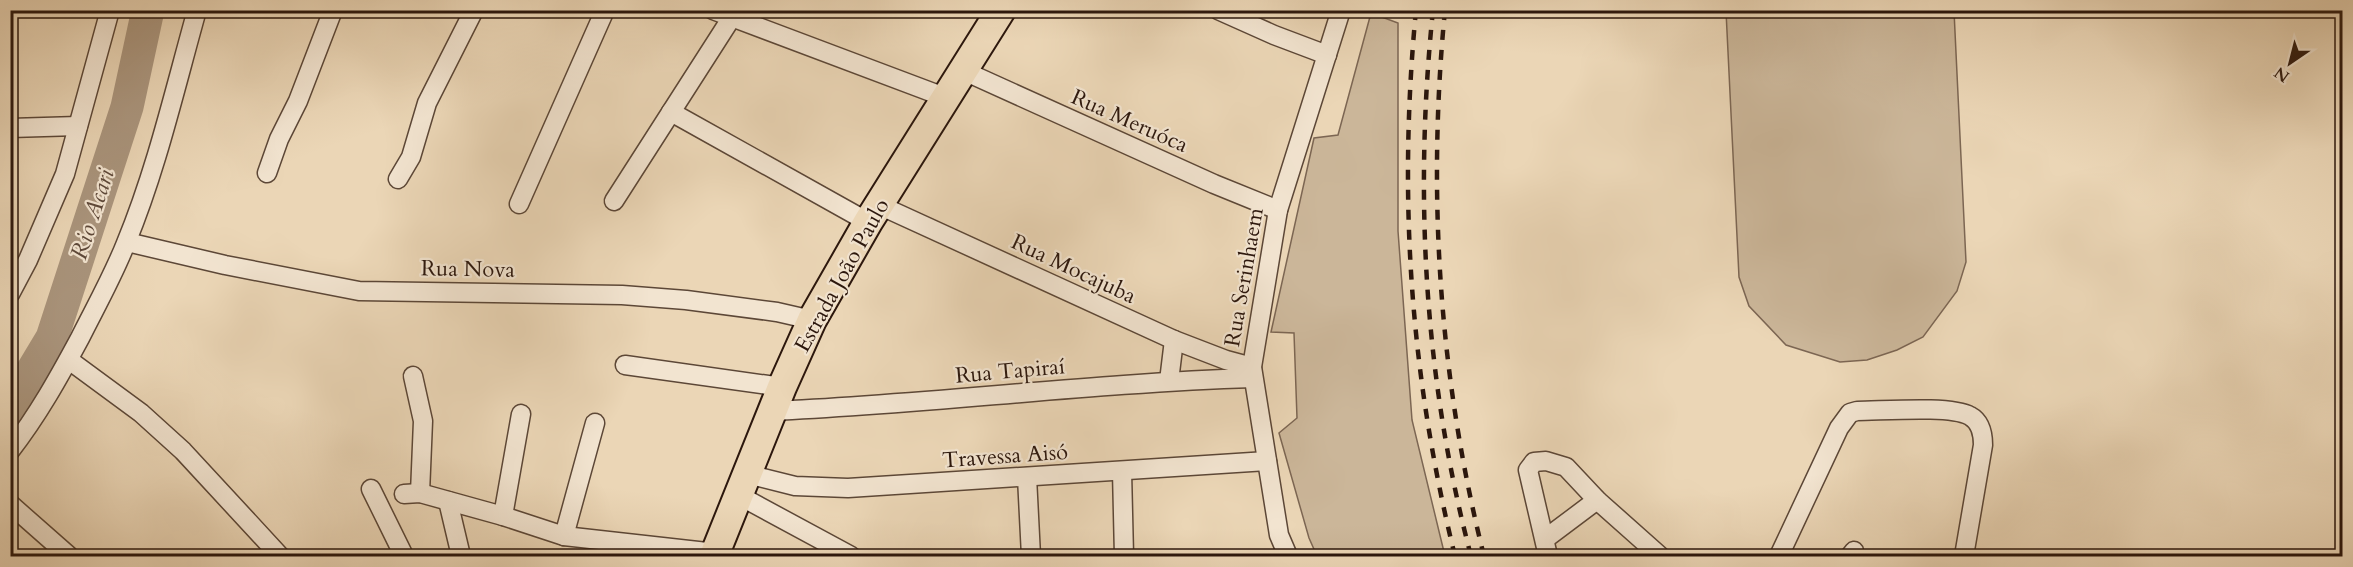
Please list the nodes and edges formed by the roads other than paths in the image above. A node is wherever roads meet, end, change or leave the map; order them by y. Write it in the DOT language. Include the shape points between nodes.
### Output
graph roads {
  1 [pos="110,10"];
  2 [pos="197,10"];
  3 [pos="333,10"];
  4 [pos="474,10"];
  5 [pos="605,10"];
  6 [pos="713,10"];
  7 [pos="1001,10"];
  8 [pos="1218,10"];
  9 [pos="1341,10"];
  10 [pos="732,17"];
  11 [pos="1327,55"];
  12 [pos="964,71"];
  13 [pos="947,98"];
  14 [pos="671,112"];
  15 [pos="78,126"];
  16 [pos="10,128"];
  17 [pos="267,173"];
  18 [pos="398,179"];
  19 [pos="614,201"];
  20 [pos="519,204"];
  21 [pos="1278,210"];
  22 [pos="874,213"];
  23 [pos="127,242"];
  24 [pos="10,294"];
  25 [pos="812,320"];
  26 [pos="1174,340"];
  27 [pos="69,360"];
  28 [pos="625,365"];
  29 [pos="1252,372"];
  30 [pos="413,376"];
  31 [pos="1169,381"];
  32 [pos="777,399"];
  33 [pos="521,414"];
  34 [pos="595,423"];
  35 [pos="10,451"];
  36 [pos="1267,461"];
  37 [pos="1122,471"];
  38 [pos="1027,477"];
  39 [pos="743,485"];
  40 [pos="371,489"];
  41 [pos="1597,500"];
  42 [pos="448,501"];
  43 [pos="10,504"];
  44 [pos="503,516"];
  45 [pos="564,536"];
  46 [pos="1546,548"];
  47 [pos="715,555"];
  48 [pos="69,556"];
  49 [pos="280,556"];
  50 [pos="404,556"];
  51 [pos="460,556"];
  52 [pos="851,556"];
  53 [pos="1030,556"];
  54 [pos="1124,556"];
  55 [pos="1288,556"];
  56 [pos="1660,556"];
  57 [pos="1779,556"];
  58 [pos="1964,556"];
  1 -- 15 [label="street"];
  2 -- 23 [label="street"];
  3 -- 17 [label="street"];
  4 -- 18 [label="street" via="427,103 411,157"];
  5 -- 20 [label="street"];
  6 -- 10 [label="street"];
  7 -- 12 [label="main road, Estrada João Paulo"];
  8 -- 11 [label="street"];
  9 -- 11 [label="street, Rua Serinhaem"];
  10 -- 13 [label="street"];
  10 -- 14 [label="street"];
  11 -- 21 [label="street, Rua Serinhaem"];
  12 -- 13 [label="main road, Estrada João Paulo"];
  12 -- 21 [label="street, Rua Meruóca"];
  13 -- 22 [label="main road, Estrada João Paulo"];
  14 -- 19 [label="street"];
  14 -- 22 [label="street, Rua Mocajuba"];
  15 -- 16 [label="street"];
  15 -- 24 [label="street" via="65,174"];
  21 -- 29 [label="street, Rua Serinhaem"];
  22 -- 25 [label="main road, Estrada João Paulo"];
  22 -- 26 [label="street, Rua Mocajuba"];
  23 -- 25 [label="street, Rua Nova" via="359,291 633,296 777,312"];
  23 -- 27 [label="street"];
  25 -- 32 [label="main road, Estrada João Paulo"];
  26 -- 29 [label="street, Rua Mocajuba"];
  26 -- 31 [label="street"];
  27 -- 35 [label="street"];
  27 -- 49 [label="street" via="141,413 183,451"];
  28 -- 32 [label="street, Rua Tapiraí"];
  29 -- 31 [label="street, Rua Tapiraí"];
  29 -- 36 [label="street, Rua Serinhaem"];
  30 -- 42 [label="street" via="423,421 412,494"];
  31 -- 32 [label="street, Rua Tapiraí" via="851,408"];
  32 -- 39 [label="main road, Estrada João Paulo"];
  33 -- 44 [label="street"];
  34 -- 45 [label="street"];
  36 -- 37 [label="street, Travessa Aisó"];
  36 -- 55 [label="street, Rua Serinhaem" via="1279,535"];
  37 -- 38 [label="street, Travessa Aisó"];
  37 -- 54 [label="street"];
  38 -- 39 [label="street, Travessa Aisó" via="888,487"];
  38 -- 53 [label="street"];
  39 -- 47 [label="main road, Estrada João Paulo"];
  39 -- 52 [label="street"];
  40 -- 50 [label="street"];
  41 -- 46 [label="street"];
  41 -- 46 [label="street" via="1566,467 1534,462 1528,470"];
  41 -- 56 [label="street"];
  42 -- 44 [label="street"];
  42 -- 51 [label="street"];
  43 -- 48 [label="street"];
  44 -- 45 [label="street"];
  45 -- 47 [label="street"];
  57 -- 58 [label="street" via="1839,428 1850,413 1857,411 1947,411 1972,417 1979,424 1983,445"];
}
